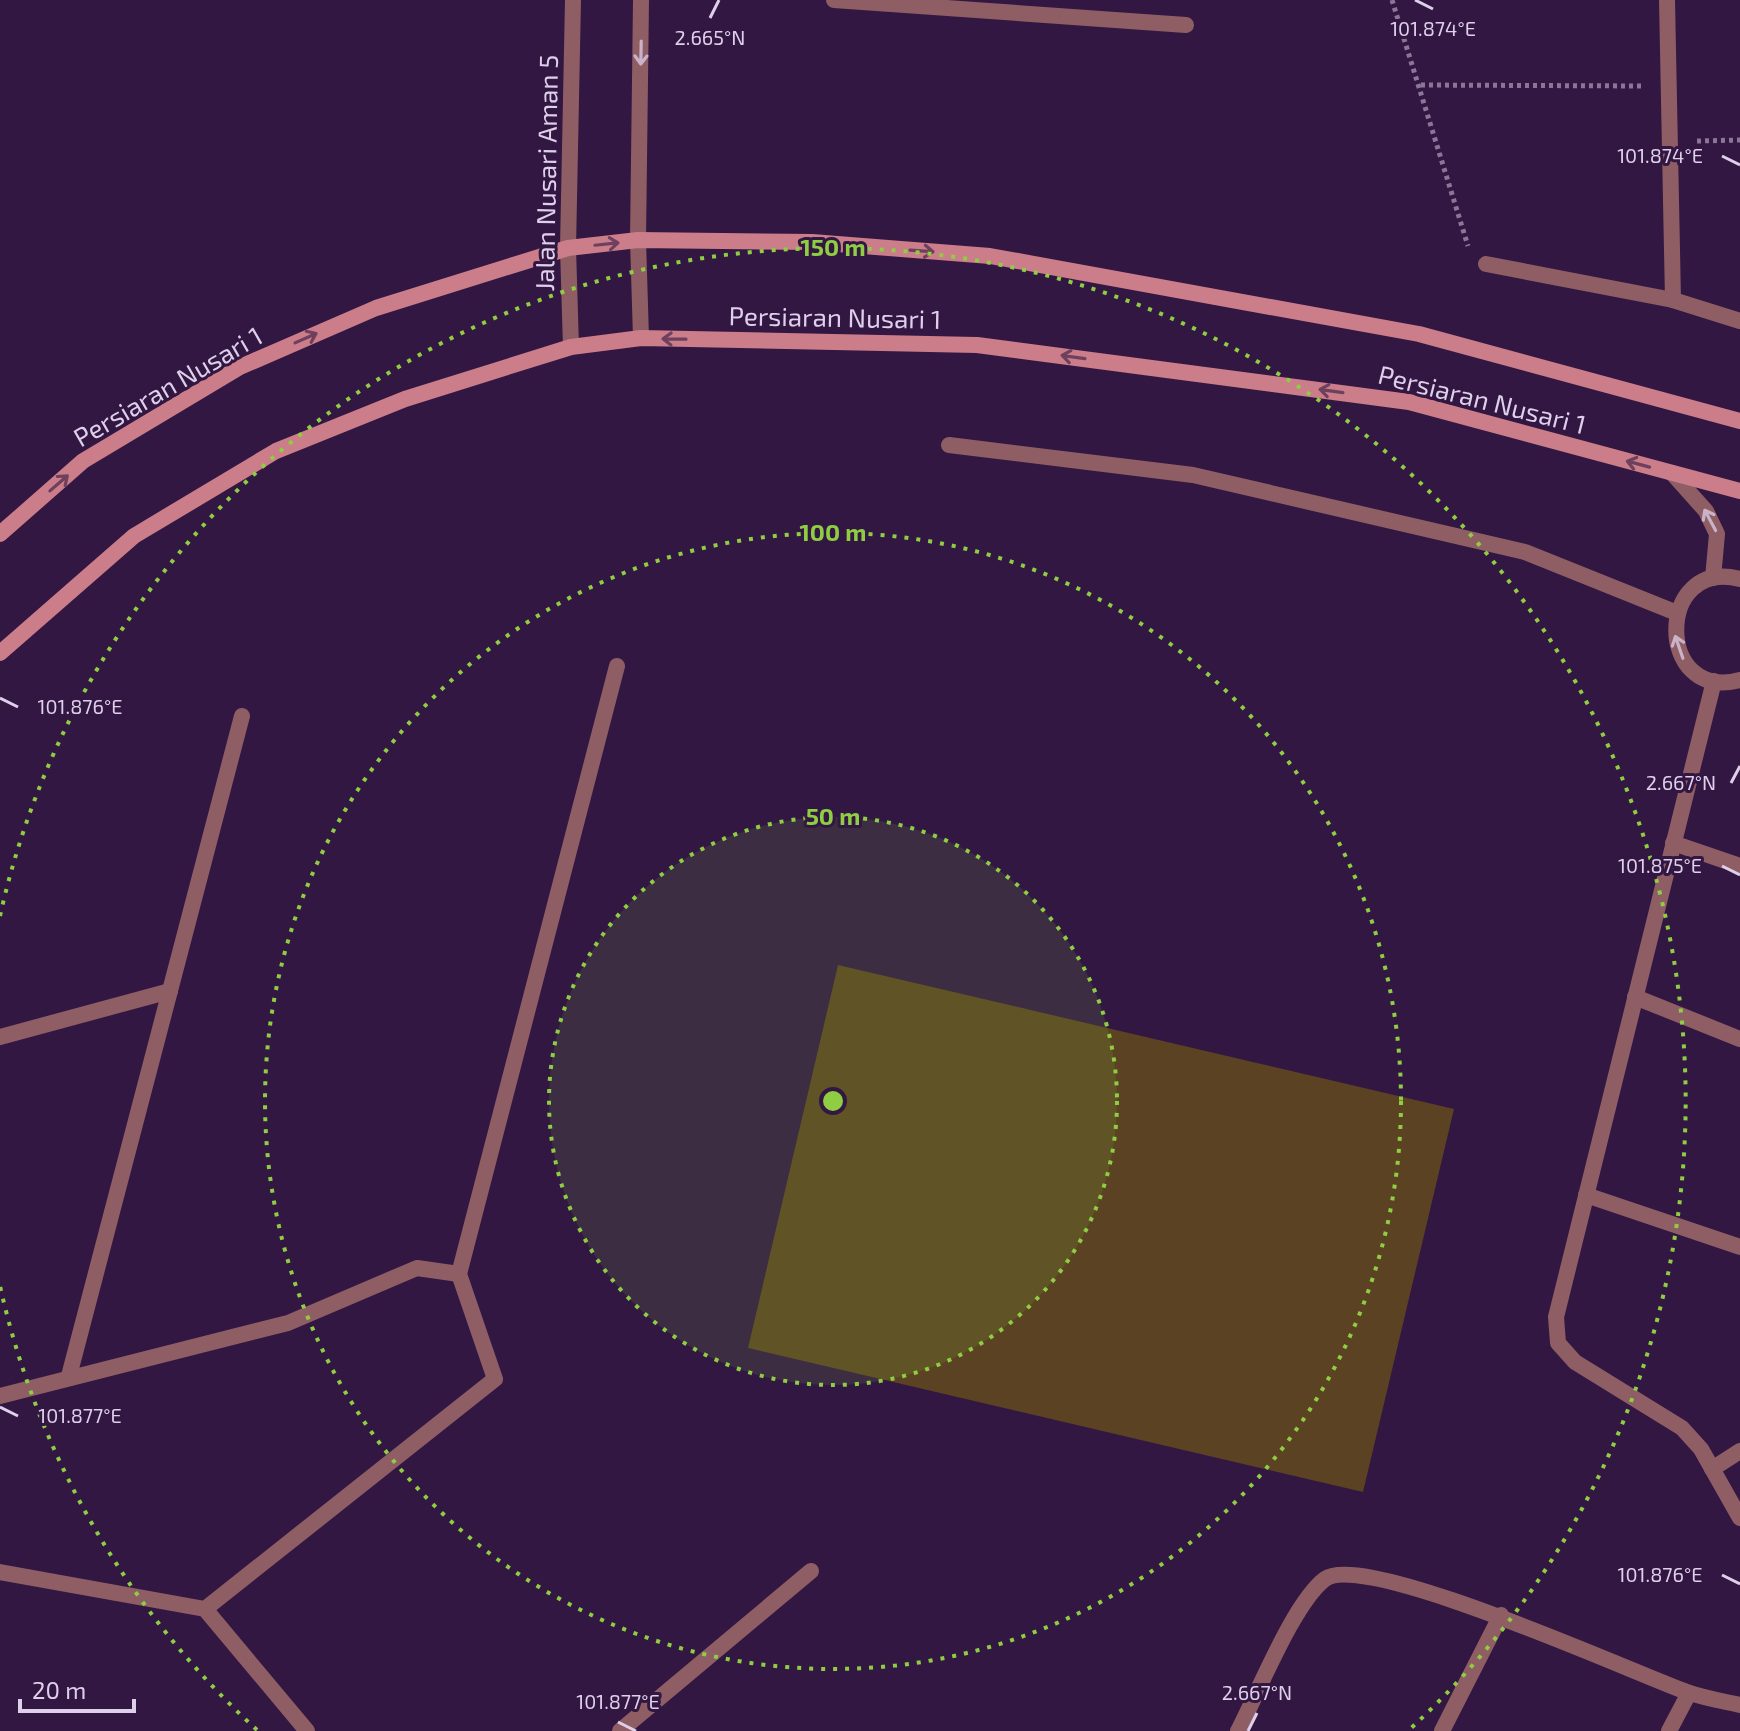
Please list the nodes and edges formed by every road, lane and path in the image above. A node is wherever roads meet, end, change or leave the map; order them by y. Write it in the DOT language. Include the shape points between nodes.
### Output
graph roads {
  1 [pos="573,0"];
  2 [pos="641,0"];
  3 [pos="834,0"];
  4 [pos="1392,0"];
  5 [pos="1667,0"];
  6 [pos="1186,25"];
  7 [pos="1421,85"];
  8 [pos="1669,86"];
  9 [pos="1740,140"];
  10 [pos="1670,142"];
  11 [pos="638,240"];
  12 [pos="568,248"];
  13 [pos="1486,264"];
  14 [pos="1673,300"];
  15 [pos="1740,321"];
  16 [pos="641,338"];
  17 [pos="571,347"];
  18 [pos="1740,421"];
  19 [pos="949,445"];
  20 [pos="1672,473"];
  21 [pos="1740,491"];
  22 [pos="0,534"];
  23 [pos="1713,578"];
  24 [pos="1740,579"];
  25 [pos="1677,613"];
  26 [pos="0,653"];
  27 [pos="617,666"];
  28 [pos="1740,680"];
  29 [pos="1714,681"];
  30 [pos="242,716"];
  31 [pos="1673,843"];
  32 [pos="1740,866"];
  33 [pos="170,991"];
  34 [pos="1635,997"];
  35 [pos="0,1037"];
  36 [pos="1740,1039"];
  37 [pos="1586,1195"];
  38 [pos="1740,1247"];
  39 [pos="459,1274"];
  40 [pos="69,1376"];
  41 [pos="0,1396"];
  42 [pos="1740,1451"];
  43 [pos="1712,1469"];
  44 [pos="1740,1518"];
  45 [pos="811,1571"];
  46 [pos="0,1572"];
  47 [pos="205,1609"];
  48 [pos="1501,1615"];
  49 [pos="1689,1693"];
  50 [pos="1740,1705"];
  51 [pos="307,1731"];
  52 [pos="620,1731"];
  53 [pos="1238,1731"];
  54 [pos="1442,1731"];
  55 [pos="1669,1731"];
  1 -- 12 [label="street, Jalan Nusari Aman 5"];
  2 -- 11 [label="street, one-way"];
  3 -- 6 [label="street"];
  4 -- 7 [label="path"];
  5 -- 8 [label="street"];
  7 -- 8 [label="path"];
  7 -- 13 [label="path" via="1464,240"];
  8 -- 10 [label="street"];
  9 -- 10 [label="path"];
  10 -- 14 [label="street"];
  12 -- 11 [label="main road, Persiaran Nusari 1, one-way"];
  11 -- 16 [label="street"];
  11 -- 18 [label="main road, Persiaran Nusari 1, one-way" via="812,242 990,256 1419,334"];
  12 -- 17 [label="street, Jalan Nusari Aman 5"];
  22 -- 12 [label="main road, Persiaran Nusari 1, one-way" via="83,461 240,367 376,308"];
  13 -- 14 [label="street"];
  14 -- 15 [label="street"];
  16 -- 17 [label="main road, Persiaran Nusari 1"];
  20 -- 16 [label="main road, Persiaran Nusari 1, one-way" via="1409,402 977,345"];
  17 -- 26 [label="main road, Persiaran Nusari 1" via="405,399 276,451 134,536"];
  19 -- 25 [label="street" via="1193,475 1525,552"];
  20 -- 21 [label="main road, Persiaran Nusari 1"];
  23 -- 20 [label="street, one-way" via="1717,534 1706,511"];
  23 -- 24 [label="street"];
  23 -- 25 [label="street" via="1684,599"];
  29 -- 25 [label="street, one-way" via="1685,663 1677,647"];
  27 -- 39 [label="street"];
  28 -- 29 [label="street"];
  29 -- 31 [label="street"];
  30 -- 33 [label="street"];
  31 -- 32 [label="street"];
  31 -- 34 [label="street"];
  33 -- 35 [label="street"];
  33 -- 40 [label="street"];
  34 -- 36 [label="street"];
  34 -- 37 [label="street"];
  37 -- 38 [label="street"];
  37 -- 43 [label="street" via="1556,1317 1558,1343 1575,1362 1682,1428"];
  39 -- 40 [label="street" via="417,1268 288,1323"];
  39 -- 47 [label="street" via="495,1379"];
  40 -- 41 [label="street"];
  42 -- 43 [label="street"];
  43 -- 44 [label="street"];
  45 -- 52 [label="street"];
  46 -- 47 [label="street"];
  47 -- 51 [label="street"];
  48 -- 49 [label="street"];
  48 -- 53 [label="street" via="1354,1574 1328,1576 1309,1594"];
  48 -- 54 [label="street"];
  49 -- 50 [label="street"];
  49 -- 55 [label="street"];
}
